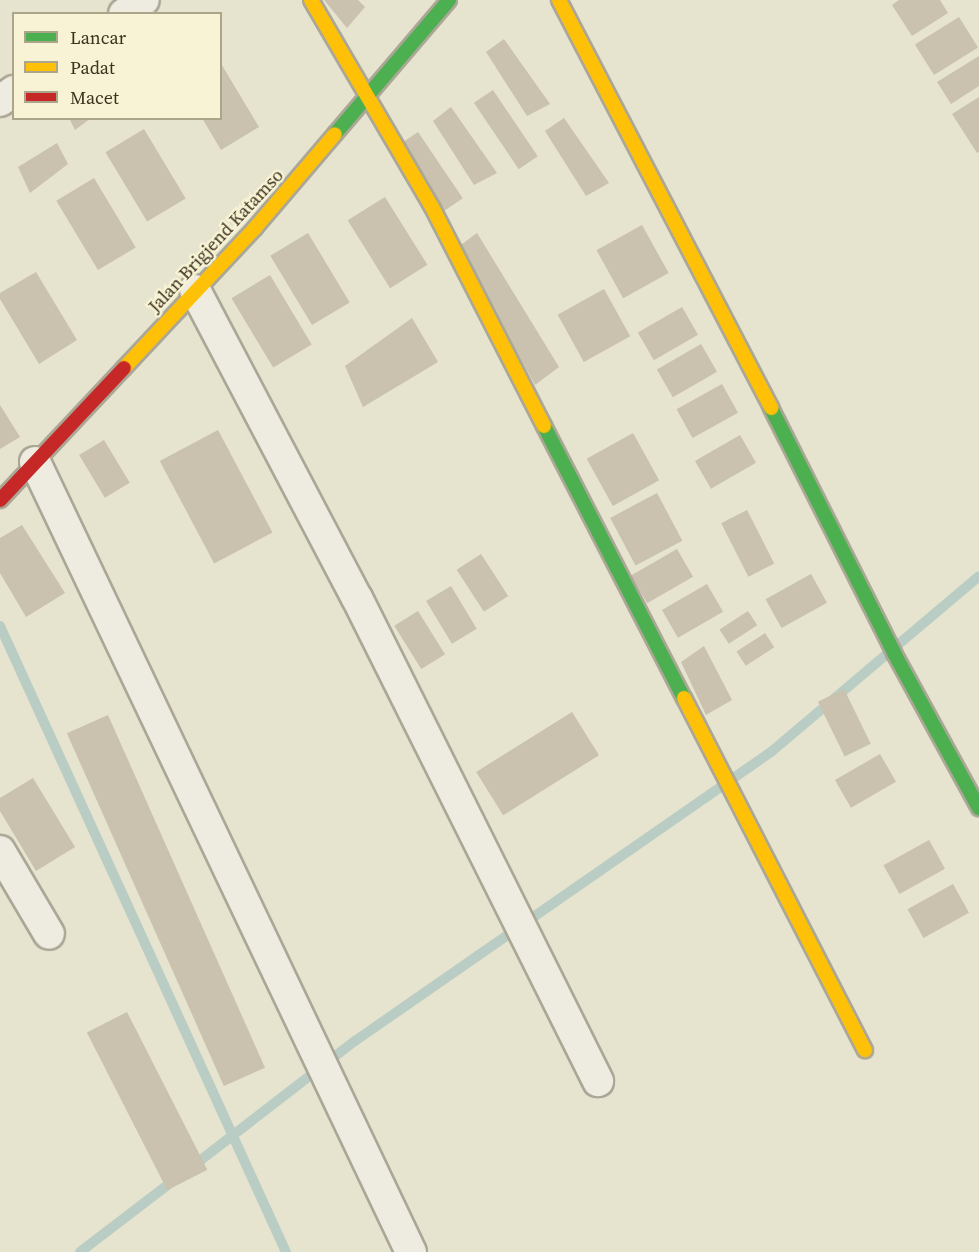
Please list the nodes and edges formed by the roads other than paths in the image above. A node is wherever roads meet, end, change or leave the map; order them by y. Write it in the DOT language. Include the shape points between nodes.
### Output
graph roads {
  1 [pos="144,0"];
  2 [pos="311,0"];
  3 [pos="449,0"];
  4 [pos="559,0"];
  5 [pos="127,12"];
  6 [pos="368,98"];
  7 [pos="195,290"];
  8 [pos="34,462"];
  9 [pos="0,500"];
  10 [pos="979,808"];
  11 [pos="0,851"];
  12 [pos="49,934"];
  13 [pos="865,1050"];
  14 [pos="598,1081"];
  15 [pos="411,1252"];
  1 -- 5 [label="street"];
  2 -- 6 [label="main road"];
  3 -- 6 [label="main road, Jalan Brigjend Katamso"];
  4 -- 10 [label="main road" via="894,654"];
  6 -- 7 [label="main road, Jalan Brigjend Katamso" via="255,228"];
  6 -- 13 [label="main road" via="432,207 501,338"];
  7 -- 8 [label="main road, Jalan Brigjend Katamso"];
  7 -- 14 [label="street" via="357,598"];
  8 -- 9 [label="main road, Jalan Brigjend Katamso"];
  8 -- 15 [label="street"];
  11 -- 12 [label="street"];
}
